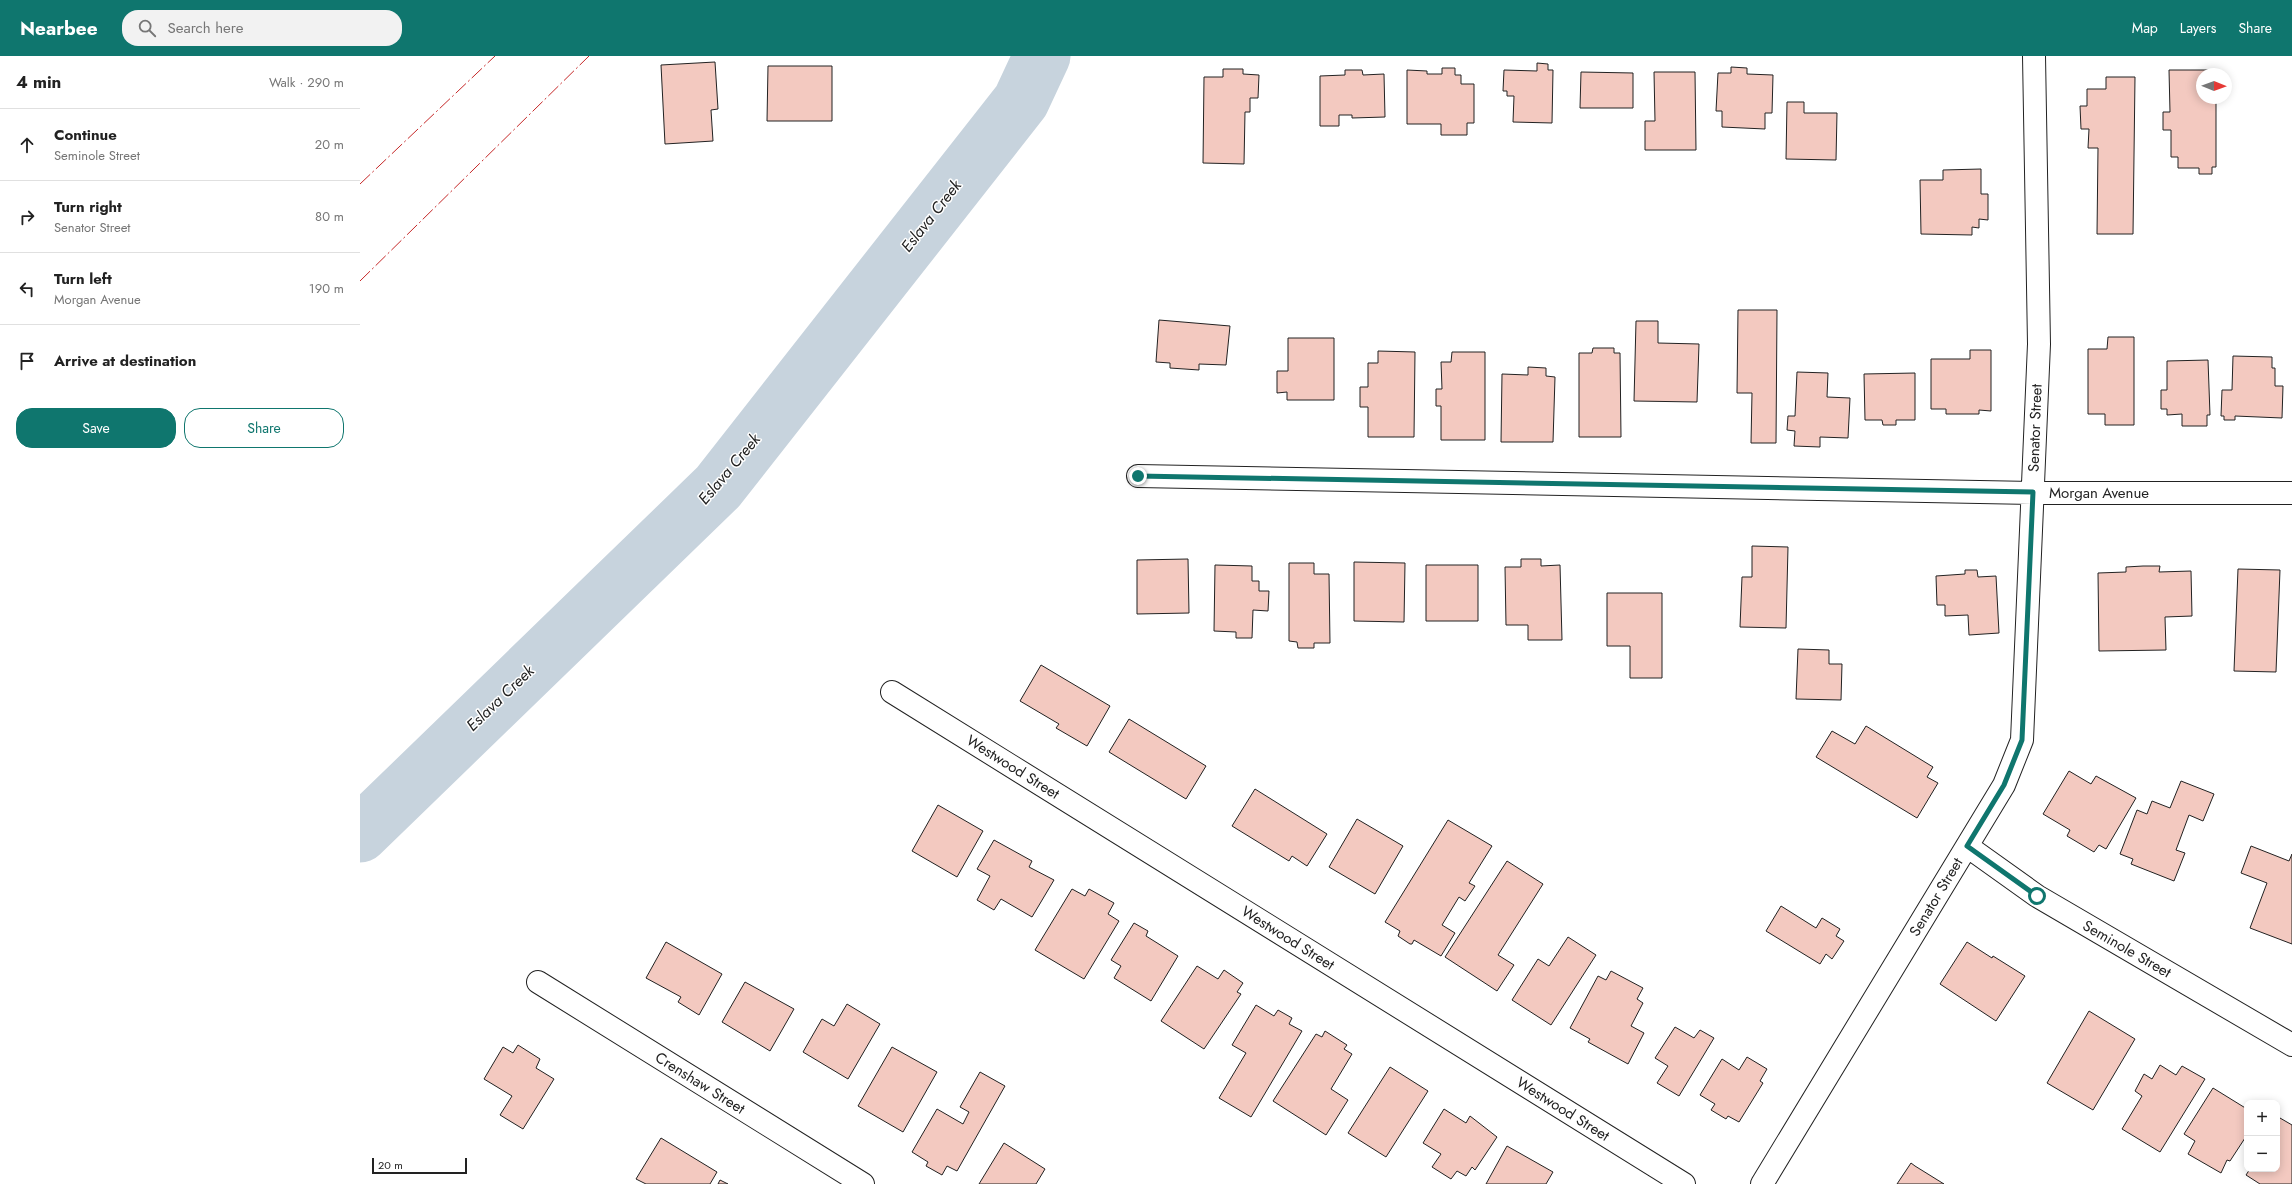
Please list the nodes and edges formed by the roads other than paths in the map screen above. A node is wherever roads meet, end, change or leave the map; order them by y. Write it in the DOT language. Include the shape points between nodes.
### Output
graph roads {
  1 [pos="2034,56"];
  2 [pos="1138,476"];
  3 [pos="2033,492"];
  4 [pos="2292,493"];
  5 [pos="892,692"];
  6 [pos="1967,846"];
  7 [pos="538,982"];
  8 [pos="2292,1045"];
  9 [pos="863,1184"];
  10 [pos="1684,1184"];
  11 [pos="1762,1184"];
  1 -- 3 [label="street, Senator Street" via="2039,344"];
  2 -- 3 [label="street, Morgan Avenue"];
  3 -- 4 [label="street, Morgan Avenue"];
  3 -- 6 [label="street, Senator Street" via="2022,740 2004,785"];
  5 -- 10 [label="street, Westwood Street"];
  6 -- 8 [label="street, Seminole Street" via="2037,896"];
  6 -- 11 [label="street, Senator Street"];
  7 -- 9 [label="street, Crenshaw Street"];
}
